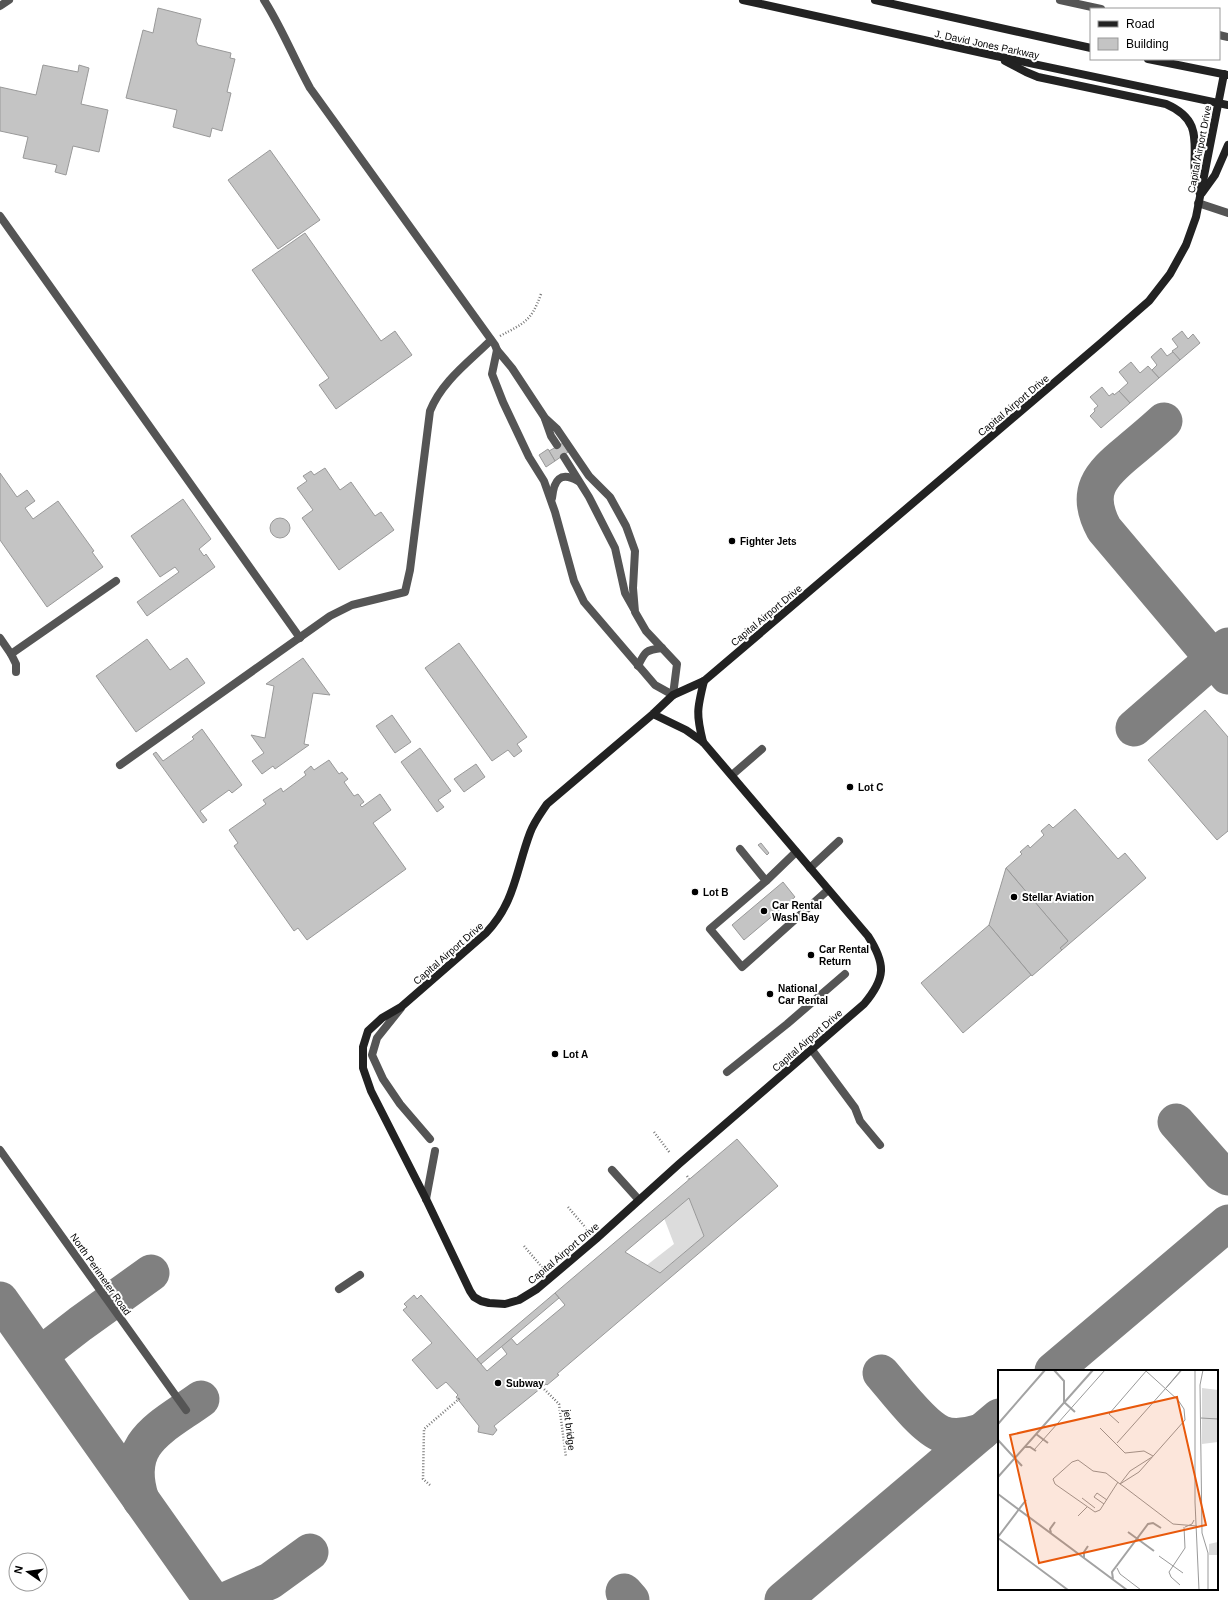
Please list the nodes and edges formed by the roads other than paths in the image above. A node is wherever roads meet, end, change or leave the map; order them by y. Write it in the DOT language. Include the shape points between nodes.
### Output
graph roads {
  1 [pos="9,0"];
  2 [pos="264,0"];
  3 [pos="742,0"];
  4 [pos="875,0"];
  5 [pos="1060,0"];
  6 [pos="778,4"];
  7 [pos="0,6"];
  8 [pos="1096,8"];
  9 [pos="1090,48"];
  10 [pos="996,56"];
  11 [pos="1153,60"];
  12 [pos="1226,74"];
  13 [pos="1218,103"];
  14 [pos="1228,105"];
  15 [pos="1228,145"];
  16 [pos="1199,199"];
  17 [pos="1228,213"];
  18 [pos="0,216"];
  19 [pos="491,340"];
  20 [pos="497,350"];
  21 [pos="545,418"];
  22 [pos="557,445"];
  23 [pos="564,457"];
  24 [pos="589,476"];
  25 [pos="580,482"];
  26 [pos="552,502"];
  27 [pos="116,581"];
  28 [pos="635,612"];
  29 [pos="0,638"];
  30 [pos="300,638"];
  31 [pos="662,648"];
  32 [pos="11,654"];
  33 [pos="638,666"];
  34 [pos="16,672"];
  35 [pos="704,681"];
  36 [pos="673,695"];
  37 [pos="653,714"];
  38 [pos="703,742"];
  39 [pos="762,749"];
  40 [pos="120,765"];
  41 [pos="732,776"];
  42 [pos="839,841"];
  43 [pos="740,849"];
  44 [pos="796,852"];
  45 [pos="810,868"];
  46 [pos="766,881"];
  47 [pos="828,890"];
  48 [pos="845,974"];
  49 [pos="401,1007"];
  50 [pos="812,1050"];
  51 [pos="727,1072"];
  52 [pos="430,1139"];
  53 [pos="880,1145"];
  54 [pos="0,1150"];
  55 [pos="435,1151"];
  56 [pos="612,1170"];
  57 [pos="426,1199"];
  58 [pos="639,1200"];
  59 [pos="360,1275"];
  60 [pos="339,1289"];
  61 [pos="186,1410"];
  1 -- 7 [label="street"];
  2 -- 19 [label="street" via="280,26 310,88"];
  3 -- 6 [label="street, J. David Jones Parkway"];
  4 -- 9 [label="street, J. David Jones Parkway"];
  5 -- 8 [label="street"];
  6 -- 10 [label="street, J. David Jones Parkway"];
  10 -- 13 [label="street, J. David Jones Parkway"];
  10 -- 16 [label="street" via="1038,76 1166,104 1178,109 1192,126 1195,139 1195,181"];
  11 -- 12 [label="street"];
  12 -- 13 [label="street, Capital Airport Drive"];
  13 -- 14 [label="street, J. David Jones Parkway"];
  13 -- 16 [label="street, Capital Airport Drive"];
  15 -- 16 [label="street" via="1215,175"];
  16 -- 17 [label="street"];
  16 -- 35 [label="street, Capital Airport Drive" via="1196,217 1179,259 1149,301"];
  18 -- 30 [label="street"];
  19 -- 20 [label="street"];
  19 -- 30 [label="street" via="444,385 430,411 405,592 352,604"];
  20 -- 21 [label="street"];
  20 -- 26 [label="street" via="492,374"];
  21 -- 22 [label="street"];
  21 -- 24 [label="street" via="557,429"];
  23 -- 25 [label="street"];
  24 -- 25 [label="street"];
  24 -- 28 [label="street" via="610,497 626,526 635,551"];
  25 -- 26 [label="street" via="569,476 562,477 555,483"];
  25 -- 28 [label="street" via="615,548 625,593"];
  26 -- 33 [label="street" via="574,581 584,602"];
  27 -- 32 [label="street"];
  28 -- 31 [label="street" via="640,623"];
  29 -- 32 [label="street"];
  30 -- 40 [label="street"];
  31 -- 33 [label="street" via="645,652"];
  31 -- 36 [label="street" via="677,664"];
  32 -- 34 [label="street" via="16,664"];
  33 -- 36 [label="street" via="655,686"];
  35 -- 36 [label="street, Capital Airport Drive"];
  35 -- 38 [label="street, Capital Airport Drive" via="697,706"];
  36 -- 37 [label="street, Capital Airport Drive"];
  37 -- 38 [label="street, Capital Airport Drive" via="686,730"];
  37 -- 49 [label="street, Capital Airport Drive" via="547,804 530,833 508,902 498,921"];
  38 -- 41 [label="street, Capital Airport Drive"];
  39 -- 41 [label="street"];
  41 -- 44 [label="street, Capital Airport Drive"];
  42 -- 45 [label="street"];
  43 -- 46 [label="street"];
  44 -- 45 [label="street, Capital Airport Drive"];
  44 -- 46 [label="street"];
  45 -- 47 [label="street, Capital Airport Drive"];
  46 -- 47 [label="street" via="710,929 742,967"];
  47 -- 50 [label="street, Capital Airport Drive" via="868,936 880,956 881,971 874,993"];
  48 -- 51 [label="street"];
  49 -- 52 [label="street" via="377,1038 372,1055 383,1079 400,1104"];
  49 -- 57 [label="street, Capital Airport Drive" via="382,1018 368,1032 363,1047 363,1068 371,1090"];
  50 -- 53 [label="street" via="855,1108 860,1121"];
  50 -- 58 [label="street, Capital Airport Drive"];
  54 -- 61 [label="street, North Perimeter Road"];
  55 -- 57 [label="street"];
  56 -- 58 [label="street"];
  57 -- 58 [label="street, Capital Airport Drive" via="474,1297 499,1304 512,1303 537,1289"];
  59 -- 60 [label="street"];
}
